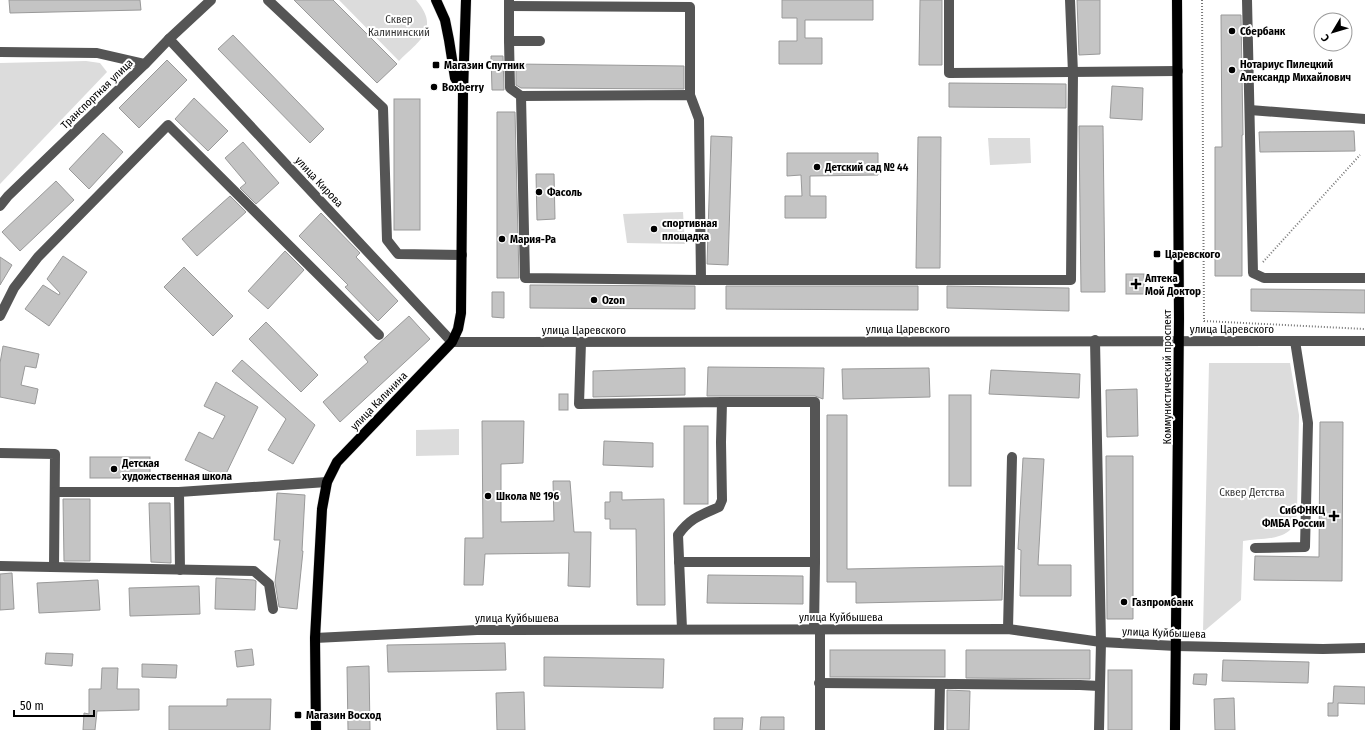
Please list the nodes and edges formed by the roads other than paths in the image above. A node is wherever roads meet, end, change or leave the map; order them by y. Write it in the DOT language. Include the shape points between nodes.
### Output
graph roads {
  1 [pos="211,0"];
  2 [pos="268,0"];
  3 [pos="436,0"];
  4 [pos="466,0"];
  5 [pos="949,0"];
  6 [pos="1070,0"];
  7 [pos="1178,0"];
  8 [pos="1247,0"];
  9 [pos="509,3"];
  10 [pos="690,4"];
  11 [pos="169,39"];
  12 [pos="509,41"];
  13 [pos="540,41"];
  14 [pos="0,52"];
  15 [pos="145,64"];
  16 [pos="1178,71"];
  17 [pos="1073,73"];
  18 [pos="463,92"];
  19 [pos="690,95"];
  20 [pos="521,96"];
  21 [pos="1250,110"];
  22 [pos="1365,119"];
  23 [pos="0,206"];
  24 [pos="462,255"];
  25 [pos="1365,278"];
  26 [pos="701,280"];
  27 [pos="0,316"];
  28 [pos="379,335"];
  29 [pos="1095,340"];
  30 [pos="1295,341"];
  31 [pos="1365,341"];
  32 [pos="452,342"];
  33 [pos="581,342"];
  34 [pos="1179,342"];
  35 [pos="722,402"];
  36 [pos="0,453"];
  37 [pos="1012,456"];
  38 [pos="327,482"];
  39 [pos="55,492"];
  40 [pos="179,492"];
  41 [pos="1255,548"];
  42 [pos="679,562"];
  43 [pos="815,562"];
  44 [pos="0,566"];
  45 [pos="54,567"];
  46 [pos="180,570"];
  47 [pos="273,608"];
  48 [pos="682,629"];
  49 [pos="817,629"];
  50 [pos="1008,629"];
  51 [pos="315,638"];
  52 [pos="1101,642"];
  53 [pos="1176,646"];
  54 [pos="1365,648"];
  55 [pos="819,683"];
  56 [pos="940,684"];
  57 [pos="1099,686"];
  58 [pos="316,730"];
  59 [pos="820,730"];
  60 [pos="940,730"];
  61 [pos="1099,730"];
  62 [pos="1175,730"];
  1 -- 11 [label="street, Транспортная улица"];
  2 -- 24 [label="street" via="383,108 386,240 390,246 398,254"];
  3 -- 18 [label="main road, улица Калинина" via="445,20 455,78"];
  4 -- 18 [label="main road, улица Калинина"];
  5 -- 17 [label="street" via="949,73"];
  6 -- 17 [label="street"];
  7 -- 16 [label="main road, Коммунистический проспект"];
  8 -- 21 [label="street"];
  9 -- 10 [label="street"];
  9 -- 12 [label="street"];
  10 -- 19 [label="street"];
  11 -- 15 [label="street, Транспортная улица"];
  11 -- 32 [label="street, улица Кирова"];
  12 -- 13 [label="street"];
  12 -- 20 [label="street" via="510,88"];
  14 -- 15 [label="street" via="97,53"];
  15 -- 23 [label="street, Транспортная улица"];
  16 -- 17 [label="street"];
  16 -- 34 [label="main road, Коммунистический проспект"];
  17 -- 26 [label="street" via="1071,280"];
  18 -- 24 [label="main road, улица Калинина"];
  19 -- 20 [label="street"];
  19 -- 26 [label="street" via="699,119"];
  20 -- 26 [label="street" via="525,278"];
  21 -- 22 [label="street"];
  21 -- 25 [label="street" via="1253,273 1264,278"];
  24 -- 32 [label="main road, улица Калинина" via="461,313"];
  27 -- 28 [label="street" via="14,288 38,257 168,125"];
  29 -- 33 [label="street, улица Царевского"];
  29 -- 34 [label="street, улица Царевского"];
  29 -- 52 [label="street"];
  30 -- 31 [label="street, улица Царевского"];
  30 -- 34 [label="street, улица Царевского"];
  30 -- 41 [label="street" via="1308,423 1305,547"];
  32 -- 33 [label="street, улица Царевского"];
  32 -- 38 [label="main road, улица Калинина" via="337,462"];
  33 -- 35 [label="street" via="579,404"];
  34 -- 53 [label="main road, Коммунистический проспект"];
  35 -- 42 [label="street" via="722,500 720,507 695,518 685,525 678,535"];
  35 -- 43 [label="street" via="815,402"];
  36 -- 39 [label="street" via="55,454"];
  37 -- 50 [label="street"];
  38 -- 40 [label="street"];
  38 -- 51 [label="main road, улица Калинина" via="322,509"];
  39 -- 40 [label="street"];
  39 -- 45 [label="street"];
  40 -- 46 [label="street"];
  42 -- 43 [label="street"];
  42 -- 48 [label="street"];
  43 -- 49 [label="street"];
  44 -- 45 [label="street"];
  45 -- 46 [label="street"];
  46 -- 47 [label="street" via="254,571 269,584"];
  48 -- 49 [label="street, улица Куйбышева"];
  48 -- 51 [label="street, улица Куйбышева" via="477,630"];
  49 -- 50 [label="street, улица Куйбышева"];
  49 -- 55 [label="street"];
  50 -- 52 [label="street, улица Куйбышева"];
  51 -- 58 [label="main road, улица Калинина"];
  52 -- 53 [label="street, улица Куйбышева"];
  52 -- 57 [label="street"];
  53 -- 54 [label="street, улица Куйбышева"];
  53 -- 62 [label="main road, Коммунистический проспект"];
  55 -- 56 [label="street"];
  55 -- 59 [label="street"];
  56 -- 57 [label="street"];
  56 -- 60 [label="street"];
  57 -- 61 [label="street"];
}
